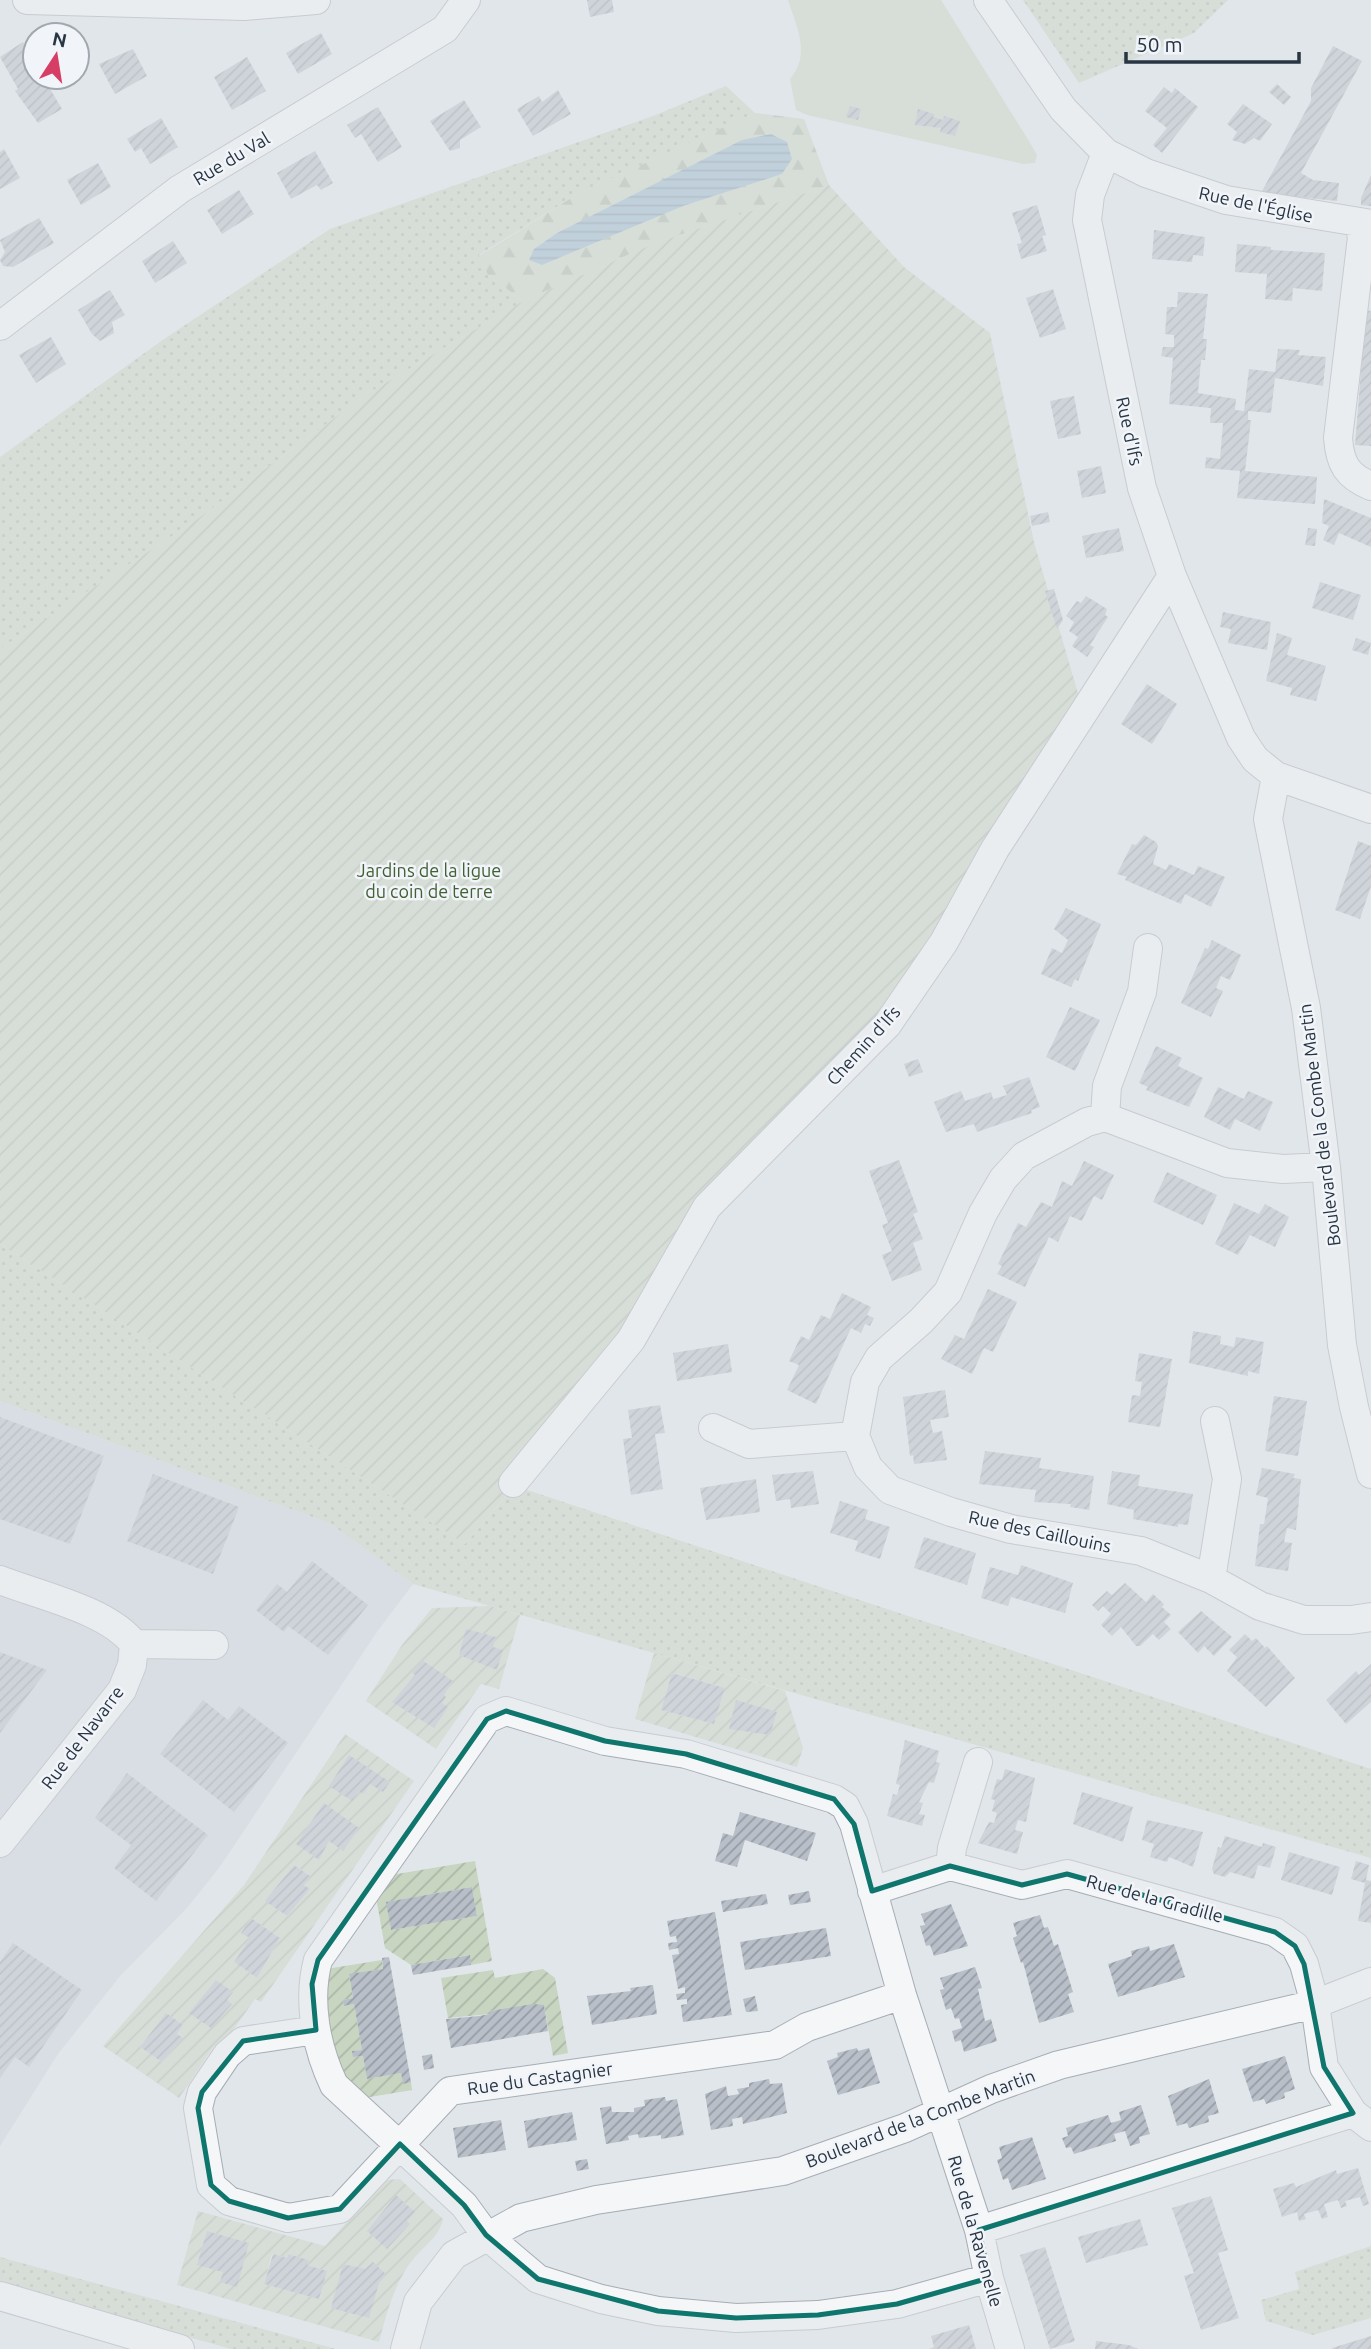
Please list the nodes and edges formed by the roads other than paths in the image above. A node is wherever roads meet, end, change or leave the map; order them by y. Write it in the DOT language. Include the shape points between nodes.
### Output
graph roads {
  1 [pos="27,0"];
  2 [pos="316,0"];
  3 [pos="466,0"];
  4 [pos="988,0"];
  5 [pos="181,2"];
  6 [pos="1106,153"];
  7 [pos="1365,224"];
  8 [pos="0,326"];
  9 [pos="1371,486"];
  10 [pos="1171,576"];
  11 [pos="1276,776"];
  12 [pos="1371,808"];
  13 [pos="1148,948"];
  14 [pos="1105,1117"];
  15 [pos="1326,1167"];
  16 [pos="1215,1421"];
  17 [pos="713,1428"];
  18 [pos="855,1436"];
  19 [pos="1371,1474"];
  20 [pos="513,1483"];
  21 [pos="1212,1579"];
  22 [pos="0,1580"];
  23 [pos="1371,1617"];
  24 [pos="134,1644"];
  25 [pos="214,1644"];
  26 [pos="978,1762"];
  27 [pos="0,1843"];
  28 [pos="950,1866"];
  29 [pos="872,1891"];
  30 [pos="1371,1982"];
  31 [pos="902,1995"];
  32 [pos="1315,2004"];
  33 [pos="316,2030"];
  34 [pos="940,2114"];
  35 [pos="1362,2120"];
  36 [pos="400,2144"];
  37 [pos="979,2230"];
  38 [pos="486,2235"];
  39 [pos="989,2278"];
  40 [pos="0,2295"];
  41 [pos="180,2349"];
  42 [pos="405,2349"];
  43 [pos="1010,2349"];
  1 -- 5 [label="street"];
  2 -- 5 [label="street" via="244,6"];
  3 -- 8 [label="street, Rue du Val" via="445,29 180,189"];
  4 -- 6 [label="street" via="1063,109"];
  6 -- 7 [label="street, Rue de l'Église" via="1146,173 1226,200"];
  6 -- 10 [label="street, Rue d'Ifs" via="1090,195 1087,220 1142,488"];
  7 -- 9 [label="street" via="1338,439 1346,471"];
  10 -- 11 [label="street, Rue d'Ifs" via="1241,738 1255,759"];
  10 -- 20 [label="street, Chemin d'Ifs" via="995,849 944,942 887,1025 707,1207 631,1340"];
  11 -- 12 [label="street, Rue d'Ifs"];
  11 -- 15 [label="street, Boulevard de la Combe Martin" via="1268,819 1306,1008"];
  13 -- 14 [label="street" via="1142,992 1107,1086"];
  14 -- 15 [label="street" via="1227,1163 1283,1169"];
  14 -- 18 [label="street" via="1024,1156 1003,1179 948,1292 879,1357 865,1382"];
  15 -- 19 [label="street, Boulevard de la Combe Martin" via="1342,1345"];
  16 -- 21 [label="street" via="1227,1479"];
  17 -- 18 [label="street" via="749,1444"];
  18 -- 21 [label="street, Rue des Caillouins" via="868,1468 890,1490 1011,1529 1142,1551"];
  21 -- 23 [label="street, Rue des Caillouins" via="1260,1606 1304,1620"];
  22 -- 24 [label="street" via="112,1624"];
  24 -- 25 [label="street"];
  24 -- 27 [label="street, Rue de Navarre" via="122,1690"];
  26 -- 28 [label="street"];
  28 -- 29 [label="street"];
  28 -- 32 [label="street, Rue de la Gradille" via="1022,1885 1067,1874 1275,1932 1296,1946"];
  29 -- 31 [label="street"];
  29 -- 33 [label="street" via="854,1824 845,1806 834,1799 686,1754 604,1741 506,1711 487,1719 318,1960 312,1984"];
  30 -- 32 [label="street, Boulevard de la Combe Martin"];
  31 -- 34 [label="street"];
  31 -- 36 [label="street, Rue du Castagnier" via="807,2027 775,2046 450,2091"];
  32 -- 34 [label="street, Boulevard de la Combe Martin" via="1059,2064 983,2092"];
  32 -- 35 [label="street, Rue de la Gradille" via="1324,2067"];
  33 -- 36 [label="street" via="334,2085"];
  33 -- 36 [label="street, Rue du Castagnier" via="243,2041 227,2055 202,2092 198,2108 211,2185 229,2201 288,2218 340,2209"];
  34 -- 37 [label="street, Rue de la Ravenelle"];
  34 -- 38 [label="street, Boulevard de la Combe Martin" via="783,2171 596,2200 520,2218"];
  35 -- 37 [label="street"];
  36 -- 38 [label="street" via="464,2205"];
  37 -- 39 [label="street, Rue de la Ravenelle"];
  38 -- 39 [label="street" via="538,2279 658,2311 736,2318 818,2315 897,2304"];
  38 -- 42 [label="street, Boulevard de la Combe Martin" via="454,2255 418,2302"];
  39 -- 43 [label="street, Rue de la Ravenelle"];
  40 -- 41 [label="street"];
}
